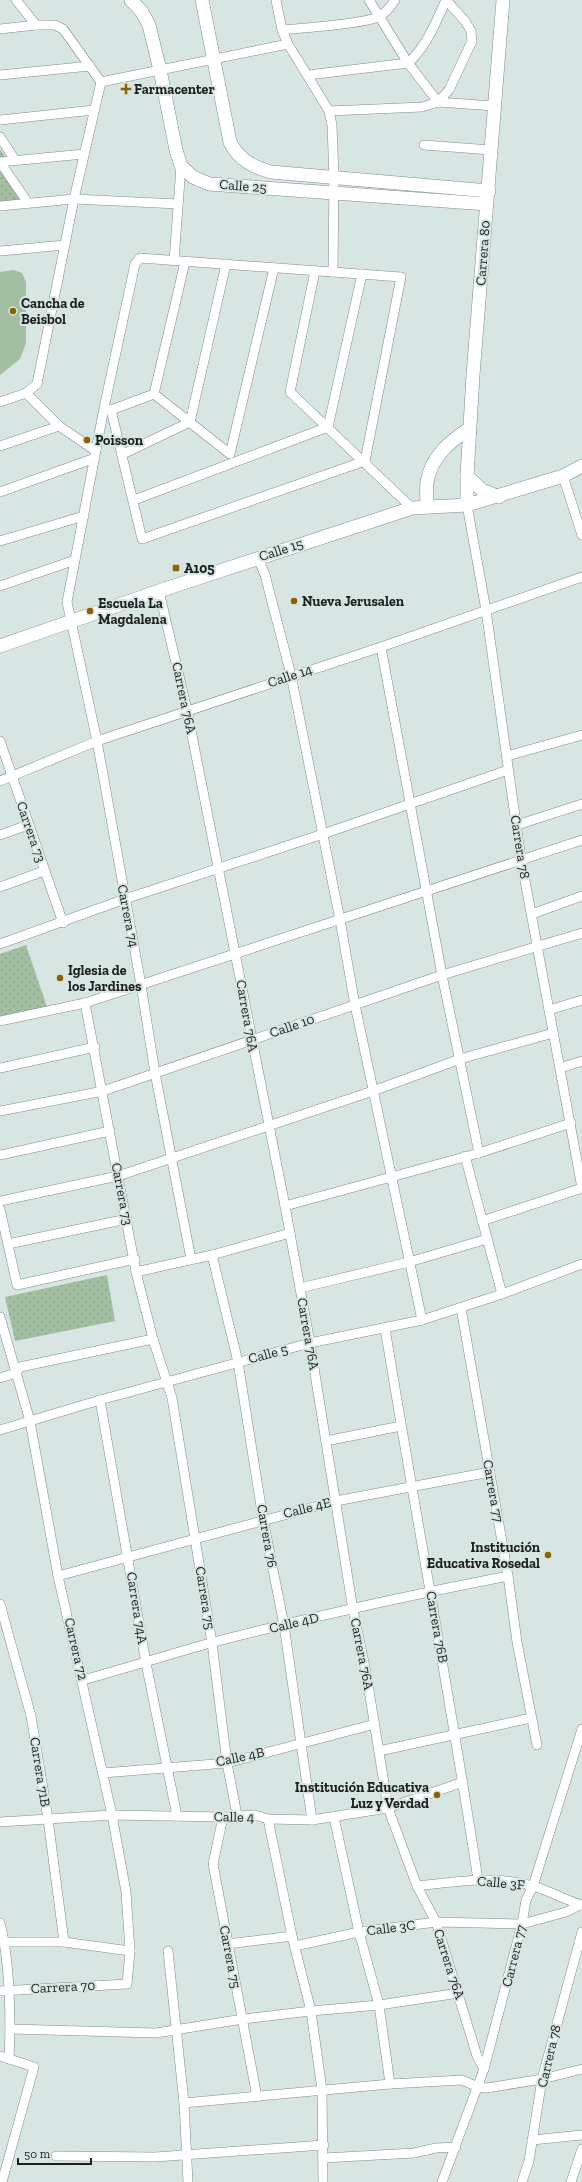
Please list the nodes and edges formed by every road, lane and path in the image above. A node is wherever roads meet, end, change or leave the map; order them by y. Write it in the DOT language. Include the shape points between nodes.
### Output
graph roads {
  1 [pos="16,0"];
  2 [pos="131,0"];
  3 [pos="202,0"];
  4 [pos="276,0"];
  5 [pos="369,0"];
  6 [pos="395,0"];
  7 [pos="446,0"];
  8 [pos="503,0"];
  9 [pos="380,17"];
  10 [pos="36,25"];
  11 [pos="0,29"];
  12 [pos="282,30"];
  13 [pos="288,44"];
  14 [pos="213,59"];
  15 [pos="408,63"];
  16 [pos="90,66"];
  17 [pos="160,70"];
  18 [pos="0,75"];
  19 [pos="308,75"];
  20 [pos="101,82"];
  21 [pos="438,102"];
  22 [pos="494,106"];
  23 [pos="94,110"];
  24 [pos="329,112"];
  25 [pos="0,120"];
  26 [pos="0,137"];
  27 [pos="424,145"];
  28 [pos="491,150"];
  29 [pos="84,154"];
  30 [pos="16,160"];
  31 [pos="0,162"];
  32 [pos="181,166"];
  33 [pos="334,178"];
  34 [pos="488,191"];
  35 [pos="333,192"];
  36 [pos="74,200"];
  37 [pos="28,204"];
  38 [pos="178,204"];
  39 [pos="487,204"];
  40 [pos="0,206"];
  41 [pos="65,245"];
  42 [pos="0,251"];
  43 [pos="174,261"];
  44 [pos="186,262"];
  45 [pos="226,264"];
  46 [pos="274,268"];
  47 [pos="315,271"];
  48 [pos="333,272"];
  49 [pos="362,274"];
  50 [pos="26,393"];
  51 [pos="154,394"];
  52 [pos="0,402"];
  53 [pos="108,409"];
  54 [pos="190,422"];
  55 [pos="59,426"];
  56 [pos="328,426"];
  57 [pos="469,429"];
  58 [pos="0,446"];
  59 [pos="95,454"];
  60 [pos="123,454"];
  61 [pos="365,461"];
  62 [pos="582,466"];
  63 [pos="582,473"];
  64 [pos="564,475"];
  65 [pos="467,476"];
  66 [pos="0,492"];
  67 [pos="499,497"];
  68 [pos="134,500"];
  69 [pos="468,505"];
  70 [pos="427,507"];
  71 [pos="412,508"];
  72 [pos="84,516"];
  73 [pos="582,535"];
  74 [pos="0,541"];
  75 [pos="258,558"];
  76 [pos="74,560"];
  77 [pos="582,577"];
  78 [pos="0,586"];
  79 [pos="159,591"];
  80 [pos="486,610"];
  81 [pos="72,620"];
  82 [pos="0,646"];
  83 [pos="381,647"];
  84 [pos="291,675"];
  85 [pos="187,710"];
  86 [pos="582,735"];
  87 [pos="0,741"];
  88 [pos="97,741"];
  89 [pos="507,756"];
  90 [pos="508,770"];
  91 [pos="12,776"];
  92 [pos="0,781"];
  93 [pos="410,803"];
  94 [pos="582,804"];
  95 [pos="28,825"];
  96 [pos="517,825"];
  97 [pos="323,834"];
  98 [pos="0,835"];
  99 [pos="582,840"];
  100 [pos="521,859"];
  101 [pos="218,867"];
  102 [pos="44,872"];
  103 [pos="0,887"];
  104 [pos="427,890"];
  105 [pos="582,896"];
  106 [pos="125,899"];
  107 [pos="532,914"];
  108 [pos="340,920"];
  109 [pos="63,923"];
  110 [pos="582,933"];
  111 [pos="0,944"];
  112 [pos="538,946"];
  113 [pos="236,953"];
  114 [pos="442,975"];
  115 [pos="141,985"];
  116 [pos="582,1000"];
  117 [pos="85,1003"];
  118 [pos="355,1005"];
  119 [pos="549,1010"];
  120 [pos="0,1021"];
  121 [pos="553,1033"];
  122 [pos="252,1040"];
  123 [pos="95,1047"];
  124 [pos="460,1059"];
  125 [pos="582,1061"];
  126 [pos="0,1068"];
  127 [pos="560,1068"];
  128 [pos="155,1073"];
  129 [pos="103,1091"];
  130 [pos="373,1091"];
  131 [pos="0,1111"];
  132 [pos="570,1123"];
  133 [pos="268,1124"];
  134 [pos="110,1131"];
  135 [pos="578,1146"];
  136 [pos="479,1153"];
  137 [pos="0,1155"];
  138 [pos="465,1156"];
  139 [pos="170,1158"];
  140 [pos="118,1176"];
  141 [pos="391,1176"];
  142 [pos="582,1188"];
  143 [pos="0,1201"];
  144 [pos="285,1206"];
  145 [pos="0,1209"];
  146 [pos="127,1219"];
  147 [pos="482,1221"];
  148 [pos="290,1233"];
  149 [pos="487,1239"];
  150 [pos="8,1244"];
  151 [pos="212,1255"];
  152 [pos="135,1259"];
  153 [pos="191,1259"];
  154 [pos="409,1262"];
  155 [pos="582,1264"];
  156 [pos="136,1272"];
  157 [pos="300,1288"];
  158 [pos="502,1294"];
  159 [pos="461,1308"];
  160 [pos="422,1320"];
  161 [pos="1,1322"];
  162 [pos="385,1328"];
  163 [pos="153,1339"];
  164 [pos="310,1343"];
  165 [pos="238,1362"];
  166 [pos="16,1373"];
  167 [pos="0,1378"];
  168 [pos="168,1382"];
  169 [pos="100,1400"];
  170 [pos="30,1421"];
  171 [pos="401,1426"];
  172 [pos="0,1430"];
  173 [pos="326,1441"];
  174 [pos="490,1472"];
  175 [pos="411,1486"];
  176 [pos="336,1501"];
  177 [pos="264,1519"];
  178 [pos="195,1540"];
  179 [pos="128,1555"];
  180 [pos="58,1576"];
  181 [pos="508,1576"];
  182 [pos="431,1591"];
  183 [pos="0,1604"];
  184 [pos="353,1610"];
  185 [pos="284,1625"];
  186 [pos="3,1633"];
  187 [pos="212,1643"];
  188 [pos="146,1663"];
  189 [pos="83,1680"];
  190 [pos="532,1718"];
  191 [pos="375,1724"];
  192 [pos="581,1729"];
  193 [pos="455,1735"];
  194 [pos="300,1743"];
  195 [pos="537,1745"];
  196 [pos="379,1751"];
  197 [pos="227,1763"];
  198 [pos="168,1767"];
  199 [pos="103,1773"];
  200 [pos="463,1782"];
  201 [pos="388,1808"];
  202 [pos="112,1815"];
  203 [pos="237,1815"];
  204 [pos="176,1816"];
  205 [pos="223,1817"];
  206 [pos="334,1817"];
  207 [pos="48,1818"];
  208 [pos="268,1819"];
  209 [pos="312,1820"];
  210 [pos="0,1822"];
  211 [pos="478,1880"];
  212 [pos="417,1886"];
  213 [pos="533,1886"];
  214 [pos="581,1905"];
  215 [pos="436,1922"];
  216 [pos="0,1923"];
  217 [pos="522,1924"];
  218 [pos="359,1932"];
  219 [pos="582,1932"];
  220 [pos="292,1936"];
  221 [pos="2,1942"];
  222 [pos="64,1942"];
  223 [pos="227,1944"];
  224 [pos="295,1946"];
  225 [pos="130,1951"];
  226 [pos="168,1951"];
  227 [pos="127,1984"];
  228 [pos="4,1990"];
  229 [pos="459,1993"];
  230 [pos="379,2006"];
  231 [pos="311,2011"];
  232 [pos="243,2019"];
  233 [pos="10,2029"];
  234 [pos="177,2030"];
  235 [pos="0,2046"];
  236 [pos="10,2046"];
  237 [pos="0,2056"];
  238 [pos="9,2059"];
  239 [pos="484,2068"];
  240 [pos="582,2069"];
  241 [pos="542,2079"];
  242 [pos="390,2084"];
  243 [pos="478,2087"];
  244 [pos="322,2090"];
  245 [pos="257,2097"];
  246 [pos="184,2103"];
  247 [pos="582,2135"];
  248 [pos="532,2140"];
  249 [pos="324,2145"];
  250 [pos="456,2147"];
  251 [pos="582,2149"];
  252 [pos="188,2154"];
  253 [pos="56,2156"];
  254 [pos="324,2158"];
  255 [pos="2,2182"];
  256 [pos="188,2182"];
  257 [pos="323,2182"];
  258 [pos="442,2182"];
  259 [pos="522,2182"];
  260 [pos="571,2182"];
  1 -- 10 [label="street"];
  2 -- 17 [label="street" via="142,12 149,26"];
  3 -- 14 [label="street, Calle 25"];
  4 -- 12 [label="street"];
  5 -- 9 [label="street"];
  6 -- 9 [label="street"];
  7 -- 15 [label="street" via="425,44"];
  7 -- 21 [label="street" via="465,21 471,31 472,41 449,90"];
  8 -- 22 [label="street, Carrera 80"];
  9 -- 12 [label="street"];
  9 -- 15 [label="street"];
  10 -- 11 [label="street"];
  10 -- 16 [label="street" via="55,25 63,29"];
  12 -- 13 [label="street"];
  13 -- 14 [label="street"];
  13 -- 19 [label="street"];
  14 -- 17 [label="street"];
  14 -- 33 [label="street, Calle 25" via="230,142 243,160 256,168 271,172"];
  15 -- 19 [label="street"];
  15 -- 21 [label="street"];
  16 -- 18 [label="street"];
  16 -- 20 [label="street"];
  17 -- 20 [label="street"];
  17 -- 32 [label="street"];
  19 -- 24 [label="street"];
  20 -- 23 [label="street"];
  21 -- 22 [label="street"];
  21 -- 24 [label="street" via="422,107"];
  22 -- 28 [label="street, Carrera 80"];
  23 -- 25 [label="street"];
  23 -- 29 [label="street"];
  24 -- 33 [label="street" via="332,125"];
  26 -- 30 [label="street"];
  27 -- 28 [label="street"];
  28 -- 34 [label="street, Carrera 80"];
  29 -- 30 [label="street"];
  29 -- 36 [label="street"];
  30 -- 31 [label="street"];
  31 -- 37 [label="street"];
  32 -- 35 [label="street, Calle 25" via="193,177 209,184"];
  32 -- 38 [label="street"];
  33 -- 34 [label="street, Calle 25"];
  33 -- 35 [label="street"];
  34 -- 39 [label="street, Carrera 80"];
  35 -- 39 [label="street, Calle 25"];
  35 -- 48 [label="street"];
  36 -- 37 [label="street"];
  36 -- 38 [label="street"];
  36 -- 41 [label="street"];
  37 -- 40 [label="street"];
  38 -- 43 [label="street"];
  39 -- 57 [label="street, Carrera 80"];
  41 -- 42 [label="street"];
  41 -- 50 [label="street" via="37,384"];
  43 -- 44 [label="street"];
  43 -- 53 [label="street, Carrera 74" via="140,258 135,264"];
  44 -- 45 [label="street"];
  44 -- 51 [label="street"];
  45 -- 46 [label="street"];
  45 -- 54 [label="street"];
  46 -- 47 [label="street"];
  46 -- 54 [label="street" via="230,454"];
  47 -- 48 [label="street"];
  47 -- 56 [label="street" via="290,392"];
  48 -- 49 [label="street"];
  49 -- 56 [label="street"];
  49 -- 61 [label="street" via="400,277"];
  50 -- 52 [label="street"];
  50 -- 55 [label="street"];
  51 -- 53 [label="street"];
  51 -- 54 [label="street"];
  53 -- 59 [label="street, Carrera 74"];
  53 -- 60 [label="street"];
  54 -- 60 [label="street"];
  55 -- 58 [label="street"];
  55 -- 59 [label="street"];
  56 -- 61 [label="street"];
  56 -- 68 [label="street"];
  57 -- 65 [label="street, Carrera 80"];
  57 -- 70 [label="street" via="452,440 436,458 427,481"];
  59 -- 66 [label="street"];
  59 -- 72 [label="street, Carrera 74"];
  60 -- 68 [label="street"];
  61 -- 68 [label="street" via="142,539"];
  61 -- 71 [label="street"];
  62 -- 64 [label="street, Calle 15"];
  63 -- 64 [label="street, Calle 15"];
  64 -- 67 [label="street, Calle 15"];
  64 -- 73 [label="street"];
  65 -- 67 [label="street" via="482,490"];
  65 -- 69 [label="street, Carrera 80"];
  67 -- 69 [label="street, Calle 15"];
  69 -- 70 [label="street, Calle 15"];
  69 -- 80 [label="street, Carrera 78"];
  70 -- 71 [label="street, Calle 15"];
  71 -- 75 [label="street, Calle 15"];
  72 -- 74 [label="street"];
  72 -- 76 [label="street, Carrera 74"];
  75 -- 79 [label="street, Calle 15"];
  75 -- 84 [label="street" via="265,575"];
  76 -- 78 [label="street"];
  76 -- 81 [label="street, Carrera 74" via="67,602"];
  77 -- 80 [label="street, Calle 14"];
  79 -- 81 [label="street, Calle 15"];
  79 -- 85 [label="street, Carrera 76A"];
  80 -- 83 [label="street, Calle 14"];
  80 -- 89 [label="street, Carrera 78"];
  81 -- 82 [label="street, Calle 15"];
  81 -- 88 [label="street, Carrera 74"];
  83 -- 84 [label="street, Calle 14"];
  83 -- 93 [label="street"];
  84 -- 85 [label="street, Calle 14"];
  84 -- 97 [label="street"];
  85 -- 88 [label="street, Calle 14"];
  85 -- 101 [label="street, Carrera 76A"];
  86 -- 89 [label="street"];
  87 -- 91 [label="street, Carrera 73"];
  88 -- 91 [label="street, Calle 14"];
  88 -- 106 [label="street, Carrera 74"];
  89 -- 90 [label="street, Carrera 78"];
  90 -- 93 [label="street"];
  90 -- 96 [label="street, Carrera 78"];
  91 -- 92 [label="street, Calle 14"];
  91 -- 95 [label="street, Carrera 73"];
  93 -- 97 [label="street"];
  93 -- 104 [label="street"];
  94 -- 96 [label="street"];
  95 -- 98 [label="street"];
  95 -- 102 [label="street, Carrera 73"];
  96 -- 100 [label="street, Carrera 78"];
  97 -- 101 [label="street"];
  97 -- 108 [label="street"];
  99 -- 100 [label="street"];
  100 -- 104 [label="street"];
  100 -- 107 [label="street, Carrera 78"];
  101 -- 106 [label="street"];
  101 -- 113 [label="street, Carrera 76A"];
  102 -- 103 [label="street"];
  102 -- 109 [label="street, Carrera 73"];
  104 -- 108 [label="street"];
  104 -- 114 [label="street"];
  105 -- 107 [label="street"];
  106 -- 109 [label="street"];
  106 -- 115 [label="street, Carrera 74"];
  107 -- 112 [label="street, Carrera 78"];
  108 -- 113 [label="street"];
  108 -- 118 [label="street"];
  109 -- 111 [label="street"];
  110 -- 112 [label="street, Calle 10"];
  112 -- 114 [label="street, Calle 10"];
  112 -- 119 [label="street, Carrera 78"];
  113 -- 115 [label="street"];
  113 -- 122 [label="street, Carrera 76A"];
  114 -- 118 [label="street, Calle 10"];
  114 -- 124 [label="street"];
  115 -- 117 [label="street"];
  115 -- 128 [label="street, Carrera 74"];
  116 -- 119 [label="street"];
  117 -- 120 [label="street"];
  117 -- 123 [label="street, Carrera 73"];
  118 -- 122 [label="street, Calle 10"];
  118 -- 130 [label="street"];
  119 -- 121 [label="street, Carrera 78"];
  121 -- 124 [label="street"];
  121 -- 127 [label="street, Carrera 78"];
  122 -- 128 [label="street, Calle 10"];
  122 -- 133 [label="street, Carrera 76A"];
  123 -- 126 [label="street"];
  123 -- 129 [label="street, Carrera 73"];
  124 -- 130 [label="street"];
  124 -- 136 [label="street"];
  125 -- 127 [label="street"];
  127 -- 132 [label="street, Carrera 78"];
  128 -- 129 [label="street, Calle 10"];
  128 -- 139 [label="street, Carrera 74"];
  129 -- 131 [label="street, Calle 10"];
  129 -- 134 [label="street, Carrera 73"];
  130 -- 133 [label="street"];
  130 -- 141 [label="street"];
  132 -- 135 [label="street, Carrera 78"];
  132 -- 136 [label="street"];
  133 -- 139 [label="street"];
  133 -- 144 [label="street, Carrera 76A"];
  134 -- 137 [label="street"];
  134 -- 140 [label="street, Carrera 73"];
  135 -- 142 [label="street, Carrera 78"];
  136 -- 138 [label="street"];
  138 -- 141 [label="street"];
  138 -- 147 [label="street"];
  139 -- 140 [label="street"];
  139 -- 153 [label="street, Carrera 74"];
  140 -- 143 [label="street"];
  140 -- 146 [label="street, Carrera 73"];
  141 -- 144 [label="street"];
  141 -- 154 [label="street"];
  142 -- 147 [label="street"];
  144 -- 148 [label="street, Carrera 76A"];
  145 -- 150 [label="street"];
  146 -- 150 [label="street"];
  146 -- 152 [label="street, Carrera 73"];
  147 -- 149 [label="street"];
  148 -- 151 [label="street"];
  148 -- 157 [label="street, Carrera 76A"];
  149 -- 154 [label="street"];
  149 -- 158 [label="street"];
  150 -- 152 [label="street" via="17,1285"];
  151 -- 153 [label="street"];
  151 -- 165 [label="street, Carrera 76"];
  152 -- 156 [label="street, Carrera 73"];
  153 -- 156 [label="street"];
  154 -- 157 [label="street"];
  154 -- 160 [label="street"];
  155 -- 158 [label="street, Calle 5"];
  156 -- 163 [label="street, Carrera 73"];
  157 -- 164 [label="street, Carrera 76A"];
  158 -- 159 [label="street, Calle 5"];
  159 -- 160 [label="street, Calle 5"];
  159 -- 174 [label="street, Carrera 77"];
  160 -- 162 [label="street, Calle 5"];
  161 -- 166 [label="street, Carrera 72"];
  162 -- 164 [label="street, Calle 5"];
  162 -- 171 [label="street, Carrera 76B"];
  163 -- 166 [label="street" via="20,1366"];
  163 -- 168 [label="street, Carrera 73"];
  164 -- 165 [label="street, Calle 5"];
  164 -- 173 [label="street, Carrera 76A"];
  165 -- 168 [label="street, Calle 5"];
  165 -- 177 [label="street, Carrera 76"];
  166 -- 167 [label="street"];
  166 -- 170 [label="street, Carrera 72"];
  168 -- 169 [label="street, Calle 5"];
  168 -- 178 [label="street, Carrera 75"];
  169 -- 170 [label="street, Calle 5"];
  169 -- 179 [label="street, Carrera 74A"];
  170 -- 172 [label="street, Calle 5"];
  170 -- 180 [label="street, Carrera 72"];
  171 -- 173 [label="street"];
  171 -- 175 [label="street, Carrera 76B"];
  173 -- 176 [label="street, Carrera 76A"];
  174 -- 175 [label="street, Calle 4E"];
  174 -- 181 [label="street, Carrera 77"];
  175 -- 176 [label="street, Calle 4E"];
  175 -- 182 [label="street, Carrera 76B"];
  176 -- 177 [label="street, Calle 4E"];
  176 -- 184 [label="street, Carrera 76A"];
  177 -- 178 [label="street, Calle 4E"];
  177 -- 185 [label="street, Carrera 76"];
  178 -- 179 [label="street, Calle 4E"];
  178 -- 187 [label="street, Carrera 75"];
  179 -- 180 [label="street, Calle 4E"];
  179 -- 188 [label="street, Carrera 74A"];
  180 -- 189 [label="street, Carrera 72"];
  181 -- 182 [label="street, Calle 4D"];
  181 -- 190 [label="street, Carrera 77" via="516,1642"];
  182 -- 184 [label="street, Calle 4D"];
  182 -- 193 [label="street, Carrera 76B"];
  183 -- 186 [label="street, Carrera 71B"];
  184 -- 185 [label="street, Calle 4D"];
  184 -- 191 [label="street, Carrera 76A"];
  185 -- 187 [label="street, Calle 4D"];
  185 -- 194 [label="street, Carrera 76"];
  186 -- 207 [label="street, Carrera 71B" via="31,1716"];
  187 -- 188 [label="street, Calle 4D"];
  187 -- 197 [label="street, Carrera 75"];
  188 -- 189 [label="street, Calle 4D"];
  188 -- 198 [label="street, Carrera 74A"];
  189 -- 199 [label="street, Carrera 72"];
  190 -- 193 [label="street"];
  190 -- 195 [label="street, Carrera 77"];
  191 -- 194 [label="street, Calle 4B"];
  191 -- 196 [label="street, Carrera 76A"];
  192 -- 213 [label="street, Carrera 77"];
  193 -- 196 [label="street"];
  193 -- 200 [label="street, Carrera 76B"];
  194 -- 197 [label="street, Calle 4B"];
  194 -- 209 [label="street, Carrera 76"];
  196 -- 201 [label="street, Carrera 76A"];
  197 -- 198 [label="street, Calle 4B"];
  197 -- 203 [label="street, Carrera 75"];
  198 -- 199 [label="street, Calle 4B"];
  198 -- 204 [label="street, Carrera 74A"];
  199 -- 202 [label="street, Carrera 72"];
  200 -- 201 [label="street, Calle 4"];
  200 -- 211 [label="street, Carrera 76B"];
  201 -- 206 [label="street, Calle 4"];
  201 -- 212 [label="street, Carrera 76A"];
  202 -- 204 [label="street, Calle 4"];
  202 -- 207 [label="street, Calle 4"];
  202 -- 225 [label="street, Carrera 72" via="126,1892"];
  203 -- 205 [label="street, Calle 4"];
  203 -- 208 [label="street, Calle 4" via="255,1815"];
  204 -- 205 [label="street, Calle 4"];
  205 -- 223 [label="street, Carrera 75" via="213,1864"];
  206 -- 209 [label="street, Calle 4"];
  206 -- 218 [label="street"];
  207 -- 210 [label="street, Calle 4"];
  207 -- 222 [label="street, Carrera 71B"];
  208 -- 209 [label="street, Calle 4"];
  208 -- 220 [label="street"];
  211 -- 212 [label="street, Calle 3F"];
  211 -- 213 [label="street, Calle 3F"];
  212 -- 215 [label="street, Carrera 76A"];
  213 -- 214 [label="street, Calle 3F"];
  213 -- 217 [label="street, Carrera 77" via="526,1900"];
  214 -- 217 [label="street, Calle 3C" via="566,1912"];
  215 -- 217 [label="street, Calle 3C"];
  215 -- 218 [label="street, Calle 3C"];
  215 -- 229 [label="street, Carrera 76A"];
  216 -- 221 [label="street"];
  217 -- 239 [label="street, Carrera 77"];
  218 -- 224 [label="street, Calle 3C"];
  218 -- 230 [label="street"];
  219 -- 241 [label="street, Carrera 78"];
  220 -- 223 [label="street"];
  220 -- 224 [label="street"];
  221 -- 222 [label="street"];
  221 -- 228 [label="street"];
  222 -- 225 [label="street"];
  223 -- 232 [label="street, Carrera 75"];
  224 -- 231 [label="street"];
  225 -- 227 [label="street, Carrera 72"];
  226 -- 234 [label="street"];
  227 -- 228 [label="street, Carrera 70"];
  228 -- 233 [label="street"];
  229 -- 230 [label="street"];
  229 -- 239 [label="street, Carrera 76A"];
  230 -- 231 [label="street"];
  230 -- 242 [label="street"];
  231 -- 232 [label="street"];
  231 -- 244 [label="street"];
  232 -- 234 [label="street"];
  232 -- 245 [label="street, Carrera 75"];
  233 -- 234 [label="street" via="130,2034"];
  233 -- 236 [label="street"];
  234 -- 246 [label="street"];
  235 -- 236 [label="street"];
  236 -- 238 [label="street"];
  237 -- 238 [label="street"];
  238 -- 255 [label="street" via="34,2067"];
  239 -- 243 [label="street, Carrera 77"];
  240 -- 241 [label="street"];
  241 -- 243 [label="street" via="487,2088"];
  241 -- 248 [label="street, Carrera 78"];
  242 -- 243 [label="street" via="462,2080"];
  242 -- 244 [label="street"];
  243 -- 250 [label="street, Carrera 77"];
  244 -- 245 [label="street"];
  244 -- 249 [label="street"];
  245 -- 246 [label="street"];
  246 -- 252 [label="street"];
  247 -- 248 [label="street"];
  248 -- 259 [label="street, Carrera 78"];
  249 -- 252 [label="street"];
  249 -- 254 [label="street"];
  250 -- 254 [label="street" via="414,2153"];
  250 -- 258 [label="street, Carrera 77"];
  251 -- 260 [label="street"];
  252 -- 253 [label="street" via="155,2157"];
  252 -- 256 [label="street"];
  254 -- 257 [label="street"];
}
